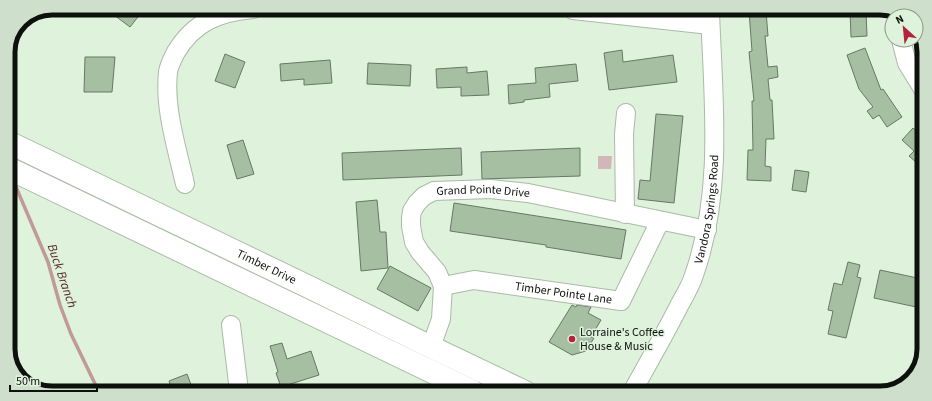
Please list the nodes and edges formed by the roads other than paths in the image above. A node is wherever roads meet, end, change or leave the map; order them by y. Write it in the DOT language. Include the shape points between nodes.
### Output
graph roads {
  1 [pos="220,15"];
  2 [pos="659,15"];
  3 [pos="710,18"];
  4 [pos="903,48"];
  5 [pos="917,78"];
  6 [pos="626,113"];
  7 [pos="15,145"];
  8 [pos="15,171"];
  9 [pos="185,184"];
  10 [pos="625,214"];
  11 [pos="660,221"];
  12 [pos="707,230"];
  13 [pos="443,286"];
  14 [pos="231,325"];
  15 [pos="431,347"];
  16 [pos="239,386"];
  17 [pos="462,386"];
  18 [pos="512,386"];
  19 [pos="635,386"];
  1 -- 9 [label="street" via="200,24 182,42 168,70 170,113"];
  2 -- 3 [label="street"];
  3 -- 12 [label="street, Vandora Springs Road" via="714,155"];
  4 -- 5 [label="street" via="907,63"];
  6 -- 10 [label="street"];
  7 -- 15 [label="main road, Timber Drive"];
  8 -- 17 [label="main road, Timber Drive"];
  10 -- 11 [label="street, Grand Pointe Drive"];
  10 -- 13 [label="street, Grand Pointe Drive" via="528,193 490,189 428,193 412,210 411,226 414,242 437,272"];
  11 -- 12 [label="street, Grand Pointe Drive"];
  11 -- 13 [label="street, Timber Pointe Lane" via="621,301 474,280"];
  12 -- 19 [label="street, Vandora Springs Road" via="694,276"];
  13 -- 15 [label="street" via="441,319"];
  14 -- 16 [label="street"];
  15 -- 18 [label="main road, Timber Drive"];
}
